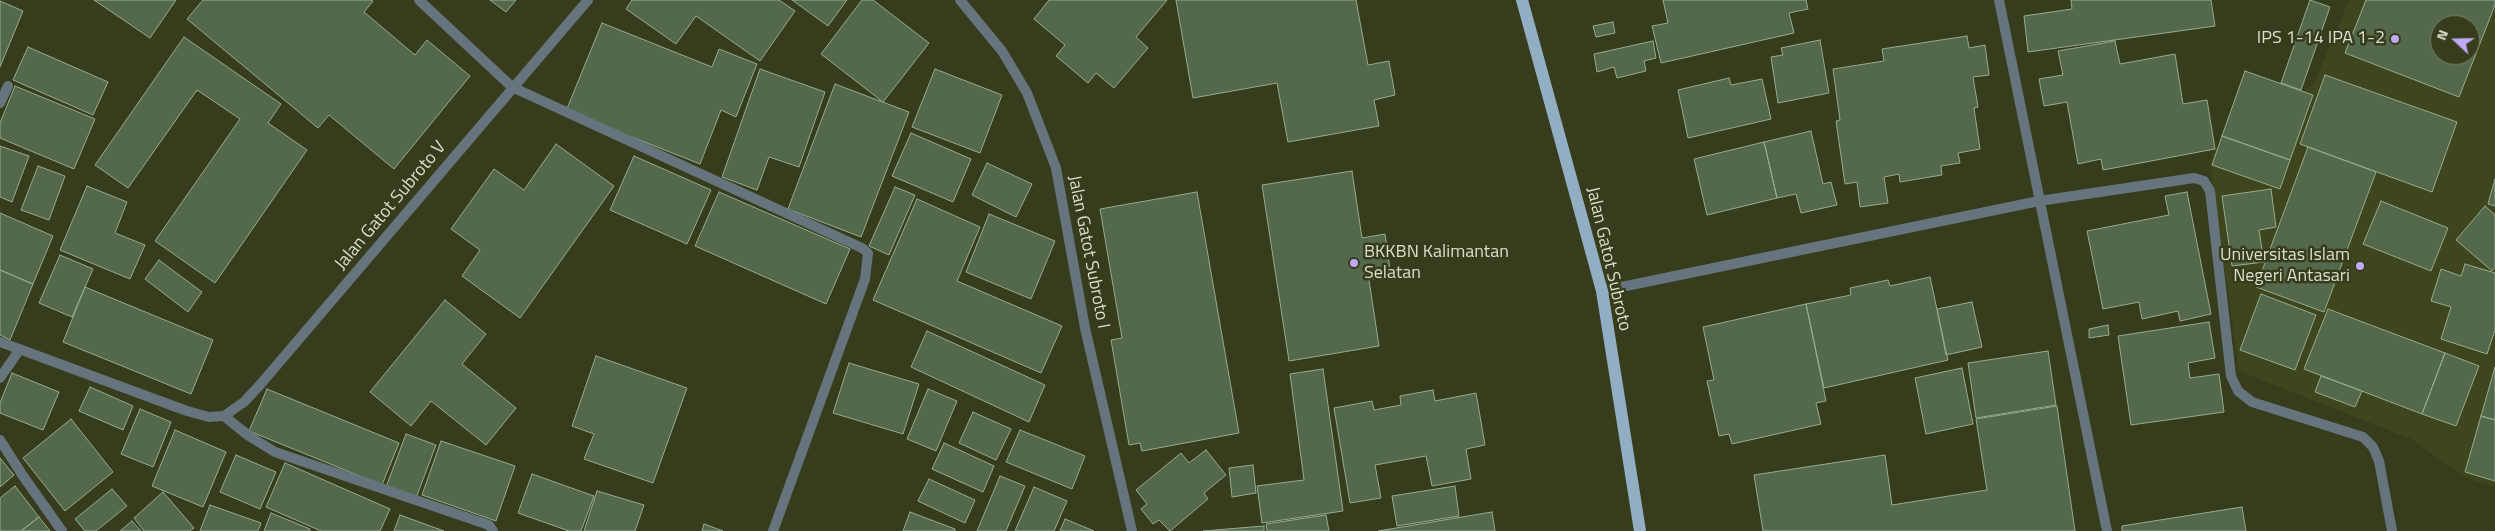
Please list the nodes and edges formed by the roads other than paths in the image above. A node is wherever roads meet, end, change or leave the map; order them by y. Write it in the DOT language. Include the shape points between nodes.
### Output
graph roads {
  1 [pos="419,0"];
  2 [pos="588,0"];
  3 [pos="960,0"];
  4 [pos="1522,0"];
  5 [pos="1999,0"];
  6 [pos="8,86"];
  7 [pos="512,87"];
  8 [pos="0,104"];
  9 [pos="2039,201"];
  10 [pos="1602,291"];
  11 [pos="0,342"];
  12 [pos="20,349"];
  13 [pos="0,378"];
  14 [pos="224,416"];
  15 [pos="0,440"];
  16 [pos="62,531"];
  17 [pos="493,531"];
  18 [pos="773,531"];
  19 [pos="1132,531"];
  20 [pos="1640,531"];
  21 [pos="2107,531"];
  22 [pos="2392,531"];
  1 -- 7 [label="street"];
  2 -- 7 [label="street, Jalan Gatot Subroto V"];
  3 -- 19 [label="street, Jalan Gatot Subroto I" via="1002,51 1027,93 1056,168 1085,328"];
  4 -- 10 [label="main road, Jalan Gatot Subroto"];
  5 -- 9 [label="street"];
  6 -- 8 [label="street"];
  7 -- 14 [label="street, Jalan Gatot Subroto V" via="259,386"];
  7 -- 18 [label="street" via="868,253 865,279"];
  9 -- 10 [label="street"];
  9 -- 21 [label="street"];
  9 -- 22 [label="street" via="2194,178 2204,181 2210,191 2231,376 2238,391 2252,402 2363,437 2373,447 2379,461"];
  10 -- 20 [label="main road, Jalan Gatot Subroto"];
  11 -- 12 [label="street"];
  12 -- 13 [label="street"];
  12 -- 14 [label="street" via="209,417"];
  14 -- 17 [label="street" via="274,452 489,526"];
  15 -- 16 [label="street"];
}
